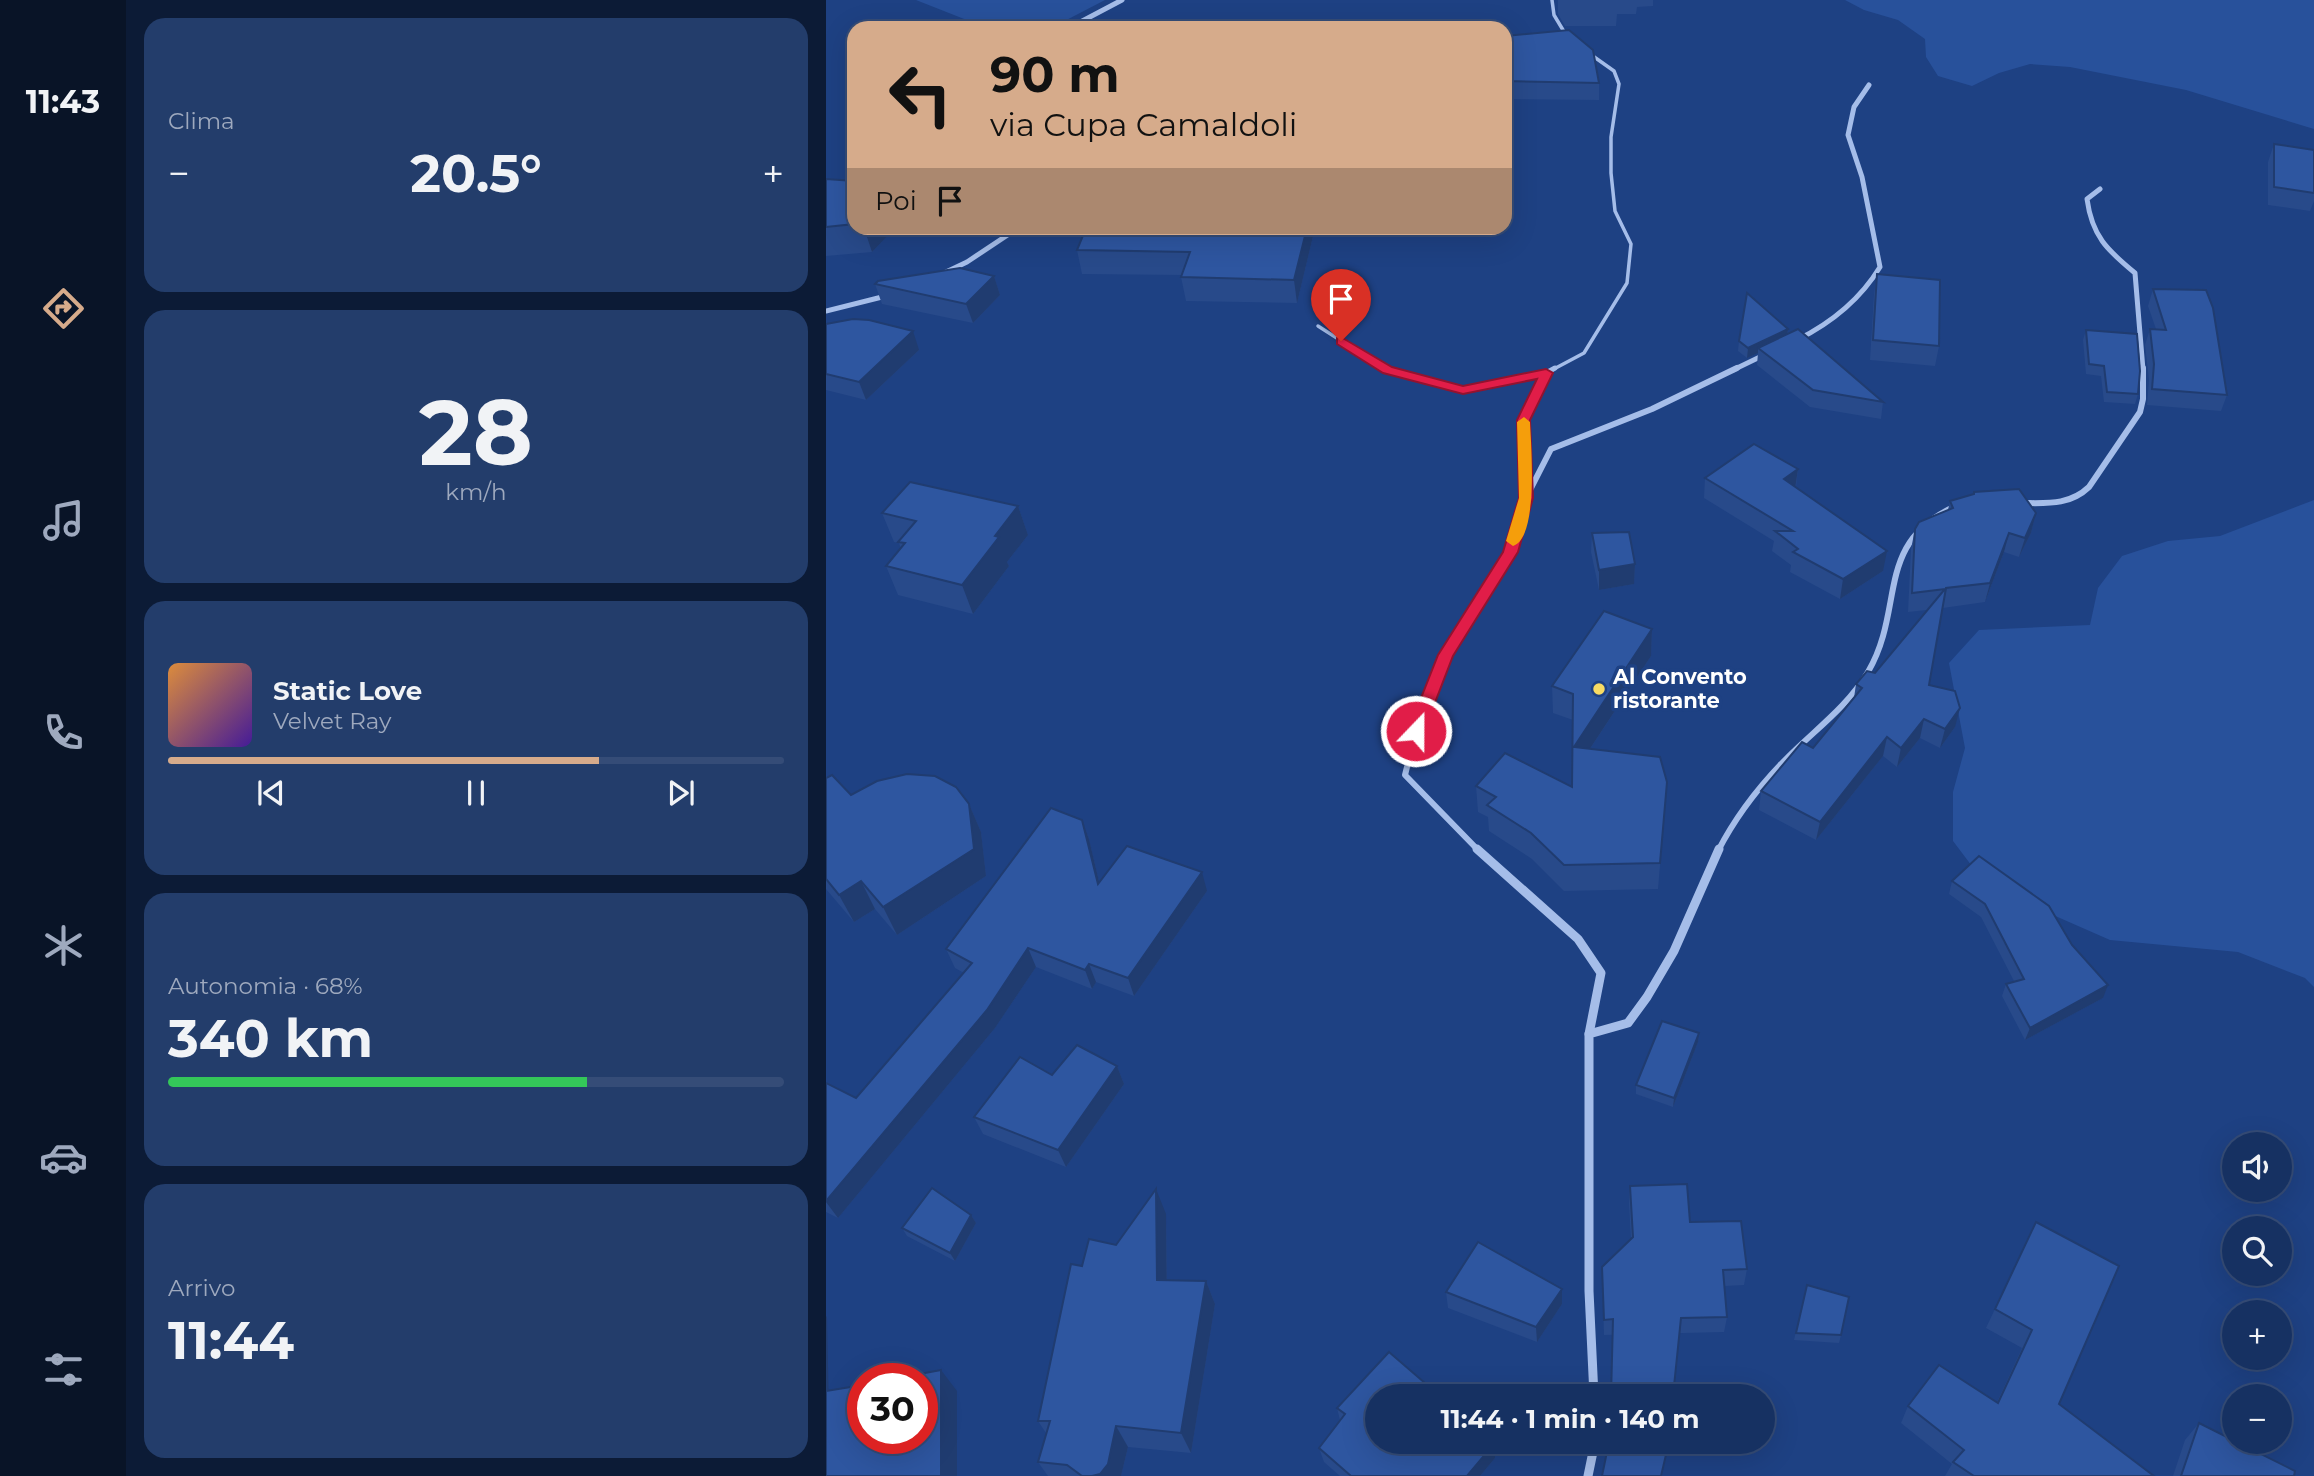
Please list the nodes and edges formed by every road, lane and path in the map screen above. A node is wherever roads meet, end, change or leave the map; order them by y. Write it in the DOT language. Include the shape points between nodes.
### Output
graph roads {
  1 [pos="1122,0"];
  2 [pos="1552,0"];
  3 [pos="1082,21"];
  4 [pos="1575,42"];
  5 [pos="1585,50"];
  6 [pos="1870,85"];
  7 [pos="2099,189"];
  8 [pos="1008,235"];
  9 [pos="935,278"];
  10 [pos="892,294"];
  11 [pos="826,311"];
  12 [pos="1318,326"];
  13 [pos="1792,342"];
  14 [pos="1768,353"];
  15 [pos="1546,373"];
  16 [pos="1526,498"];
  17 [pos="2006,503"];
  18 [pos="1960,505"];
  19 [pos="1589,1034"];
  20 [pos="1593,1384"];
  21 [pos="1593,1454"];
  22 [pos="1588,1476"];
  1 -- 3 [label="street"];
  2 -- 4 [label="lane" via="1553,15"];
  5 -- 15 [label="lane" via="1614,71 1619,83 1611,173 1615,211 1631,244 1627,283 1584,353"];
  6 -- 13 [label="street" via="1854,107 1848,135 1862,177 1880,267 1870,286 1816,331"];
  7 -- 17 [label="street" via="2087,199 2090,223 2112,254 2135,273 2145,393 2141,409 2130,433 2088,490 2071,502"];
  8 -- 9 [label="street"];
  10 -- 11 [label="street"];
  12 -- 15 [label="lane" via="1387,370 1463,390"];
  14 -- 16 [label="street" via="1652,409 1551,449"];
  15 -- 16 [label="street" via="1524,420"];
  16 -- 19 [label="street" via="1510,552 1446,655 1416,731 1405,775 1497,869 1578,939 1601,973"];
  18 -- 19 [label="street" via="1919,526 1901,552 1876,657 1844,708 1791,754 1738,816 1717,850 1664,970 1628,1023"];
  19 -- 20 [label="street"];
  21 -- 22 [label="street"];
}
